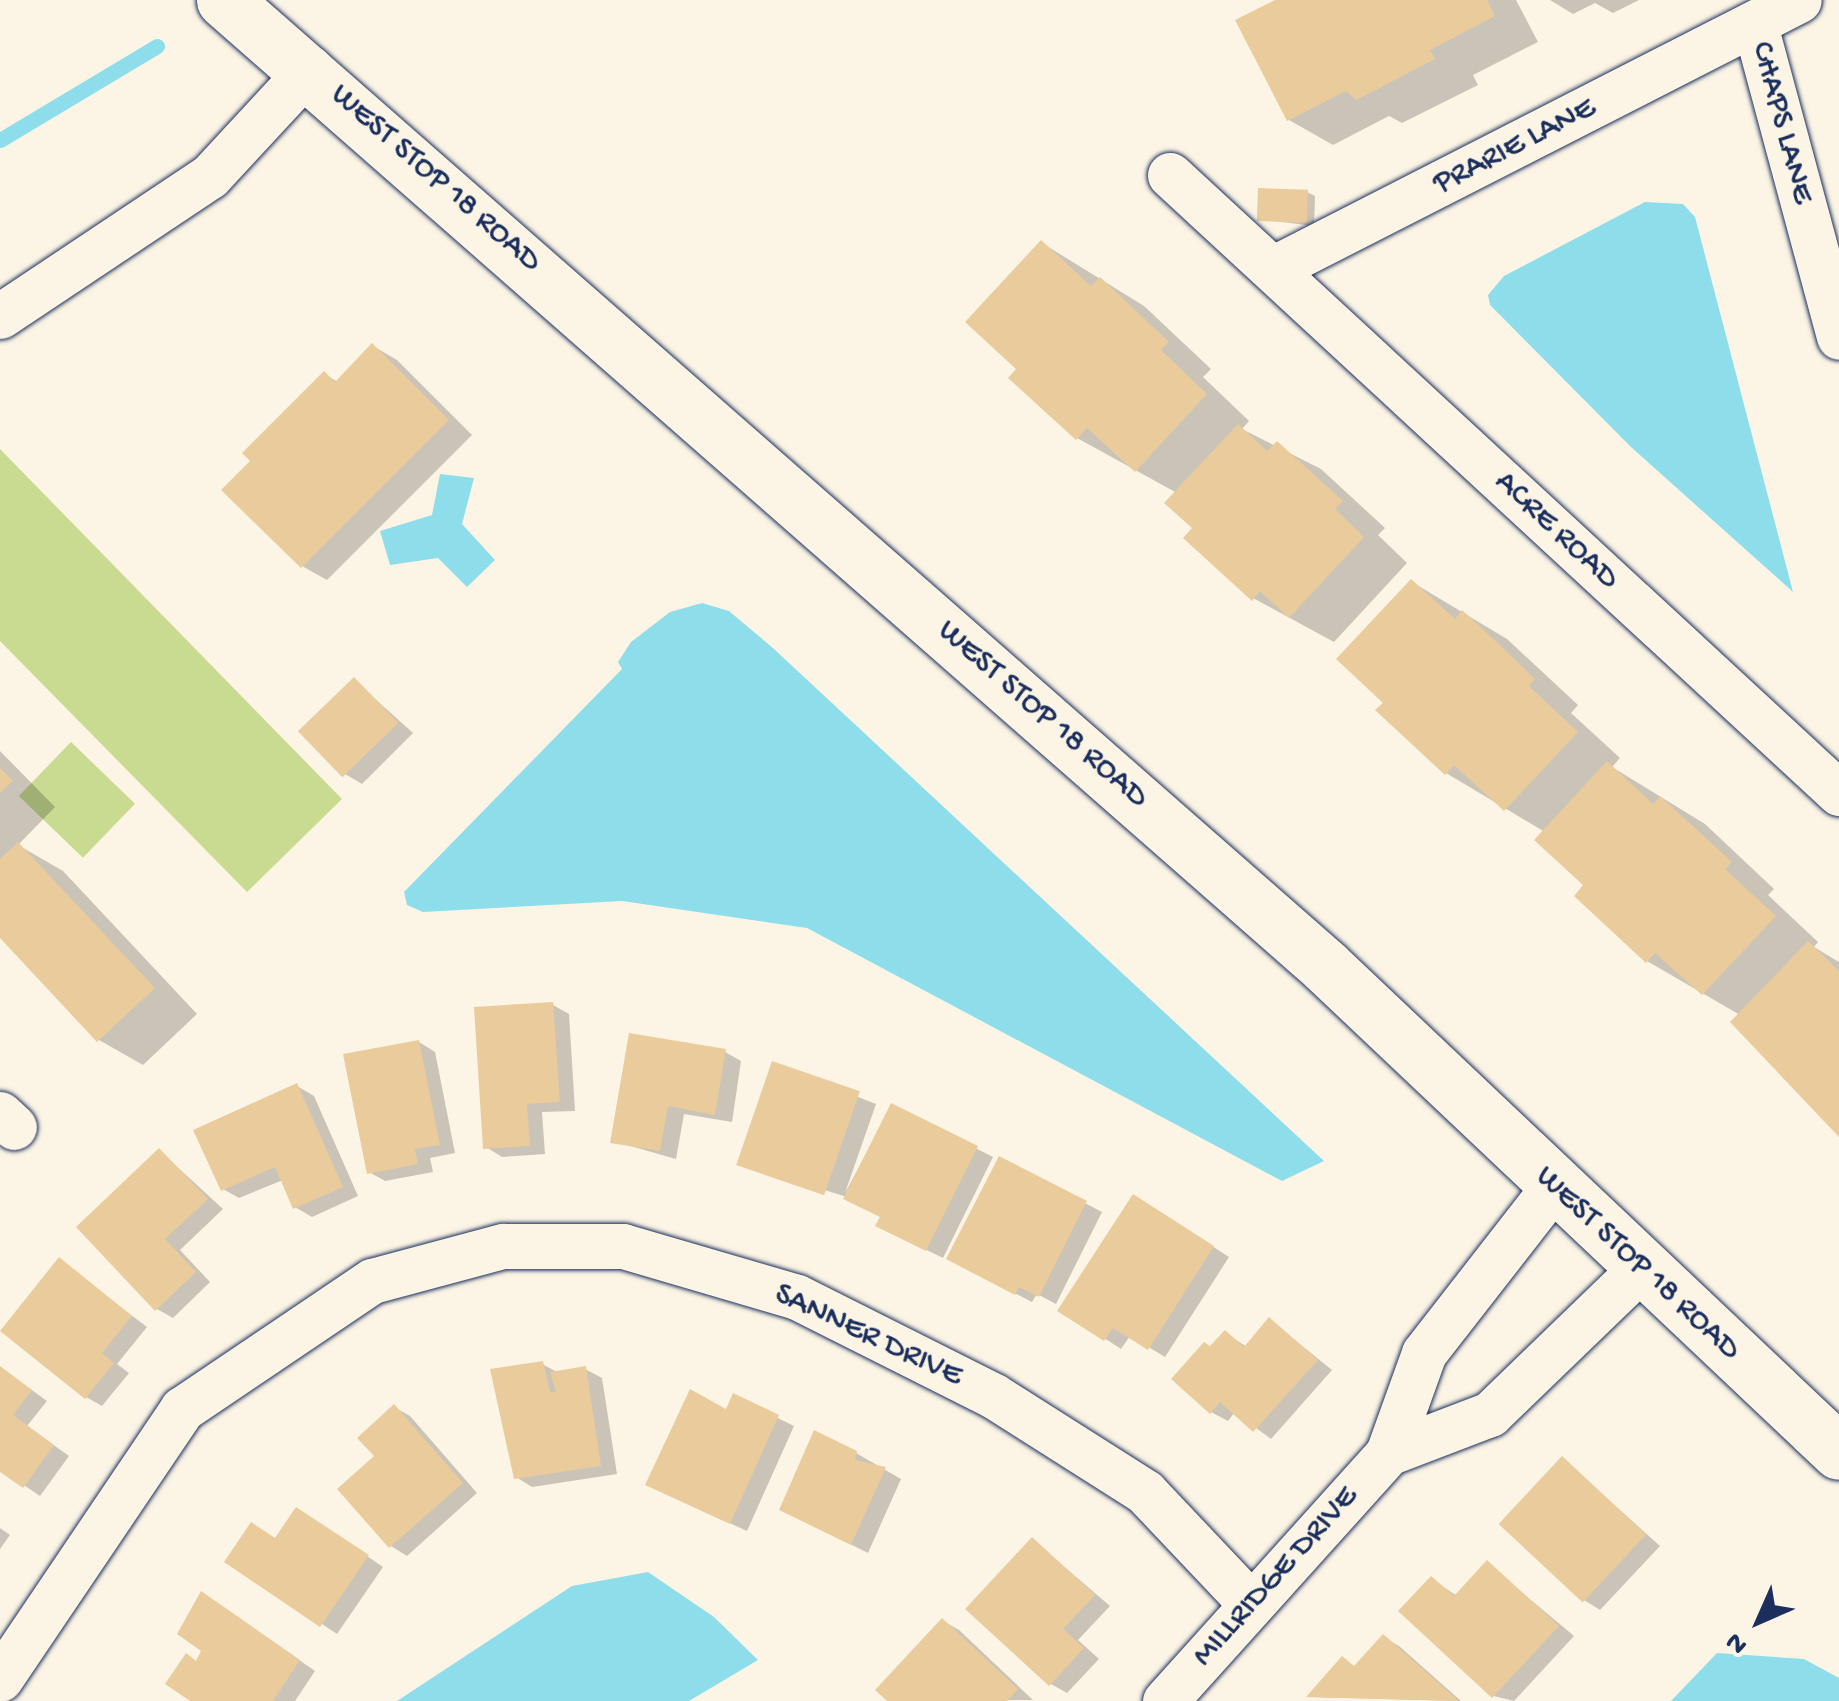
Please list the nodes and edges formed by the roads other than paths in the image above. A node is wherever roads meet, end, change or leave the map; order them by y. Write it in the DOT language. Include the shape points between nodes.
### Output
graph roads {
  1 [pos="224,0"];
  2 [pos="1799,0"];
  3 [pos="1755,24"];
  4 [pos="310,68"];
  5 [pos="1170,175"];
  6 [pos="1274,268"];
  7 [pos="0,316"];
  8 [pos="1839,337"];
  9 [pos="1839,793"];
  10 [pos="1554,1186"];
  11 [pos="1641,1268"];
  12 [pos="1839,1452"];
  13 [pos="1388,1453"];
  14 [pos="1251,1604"];
  15 [pos="0,1679"];
  16 [pos="1165,1701"];
  1 -- 4 [label="street, WEST STOP 18 ROAD"];
  2 -- 3 [label="street"];
  3 -- 6 [label="street, PRARIE LANE"];
  3 -- 8 [label="street, CHAPS LANE"];
  4 -- 7 [label="street" via="210,176"];
  4 -- 10 [label="street, WEST STOP 18 ROAD" via="1325,966"];
  5 -- 6 [label="street, ACRE ROAD"];
  6 -- 9 [label="street, ACRE ROAD"];
  10 -- 11 [label="street, WEST STOP 18 ROAD"];
  10 -- 13 [label="street, MILLRIDGE DRIVE" via="1424,1353"];
  11 -- 12 [label="street, WEST STOP 18 ROAD"];
  11 -- 13 [label="street, MILLRIDGE DRIVE" via="1490,1414"];
  13 -- 14 [label="street, MILLRIDGE DRIVE"];
  14 -- 15 [label="street, SANNER DRIVE" via="1145,1492 994,1396 797,1297 623,1246 503,1246 372,1281 182,1408"];
  14 -- 16 [label="street, MILLRIDGE DRIVE"];
}
